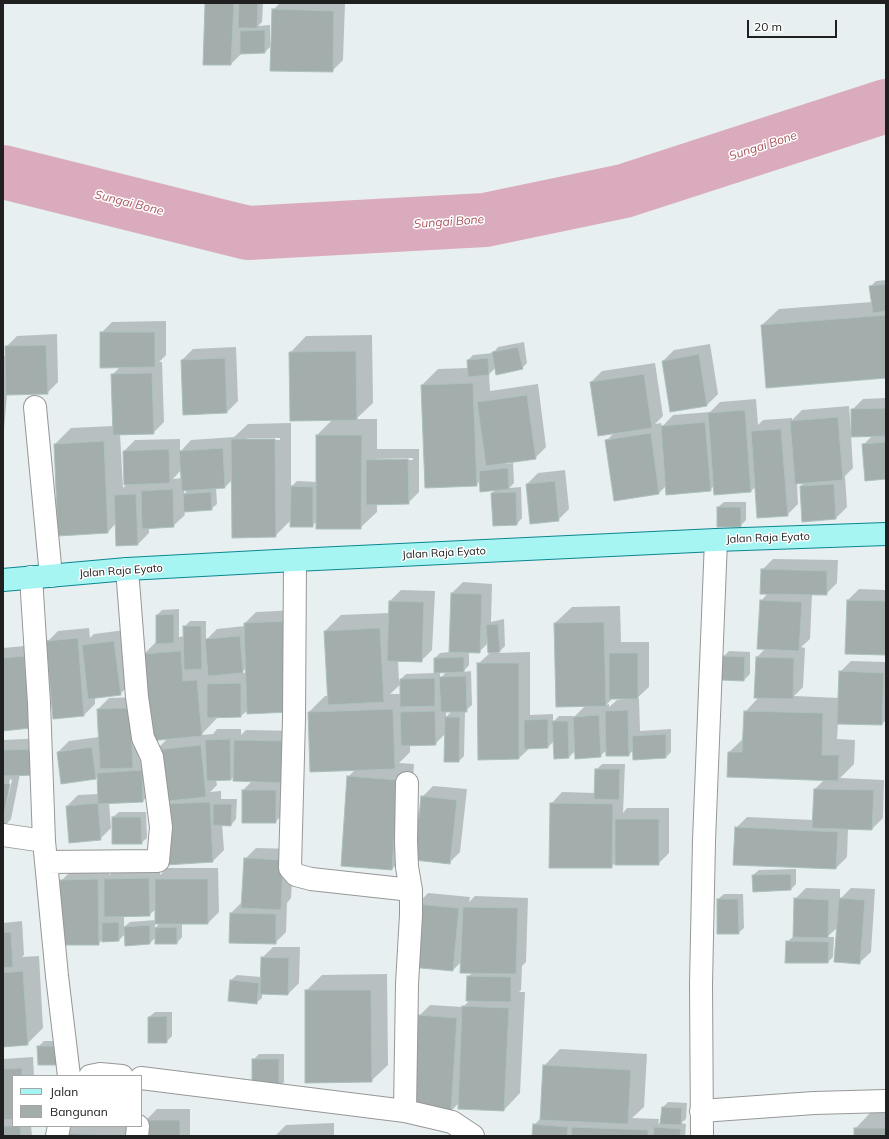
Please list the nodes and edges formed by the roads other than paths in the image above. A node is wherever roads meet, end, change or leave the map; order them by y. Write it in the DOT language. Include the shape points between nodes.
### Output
graph roads {
  1 [pos="35,407"];
  2 [pos="886,534"];
  3 [pos="716,540"];
  4 [pos="295,560"];
  5 [pos="127,569"];
  6 [pos="41,576"];
  7 [pos="3,580"];
  8 [pos="407,783"];
  9 [pos="3,835"];
  10 [pos="45,851"];
  11 [pos="412,890"];
  12 [pos="69,1075"];
  13 [pos="95,1075"];
  14 [pos="111,1075"];
  15 [pos="142,1078"];
  16 [pos="886,1101"];
  17 [pos="405,1111"];
  18 [pos="701,1111"];
  19 [pos="473,1136"];
  20 [pos="702,1136"];
  1 -- 6 [label="street"];
  2 -- 3 [label="main road, Jalan Raja Eyato"];
  3 -- 4 [label="main road, Jalan Raja Eyato"];
  3 -- 18 [label="street" via="704,841"];
  4 -- 5 [label="main road, Jalan Raja Eyato"];
  4 -- 11 [label="street" via="290,868 296,875 311,878"];
  5 -- 6 [label="main road, Jalan Raja Eyato"];
  5 -- 10 [label="street" via="137,697 144,738 152,757 160,827 158,860"];
  6 -- 7 [label="main road, Jalan Raja Eyato"];
  6 -- 10 [label="street" via="39,703"];
  8 -- 11 [label="street" via="407,867"];
  9 -- 10 [label="street"];
  10 -- 12 [label="street"];
  11 -- 17 [label="street" via="407,984"];
  13 -- 14 [label="street"];
  15 -- 17 [label="street"];
  16 -- 18 [label="street" via="814,1102"];
  17 -- 19 [label="street" via="452,1122"];
  18 -- 20 [label="street"];
}
